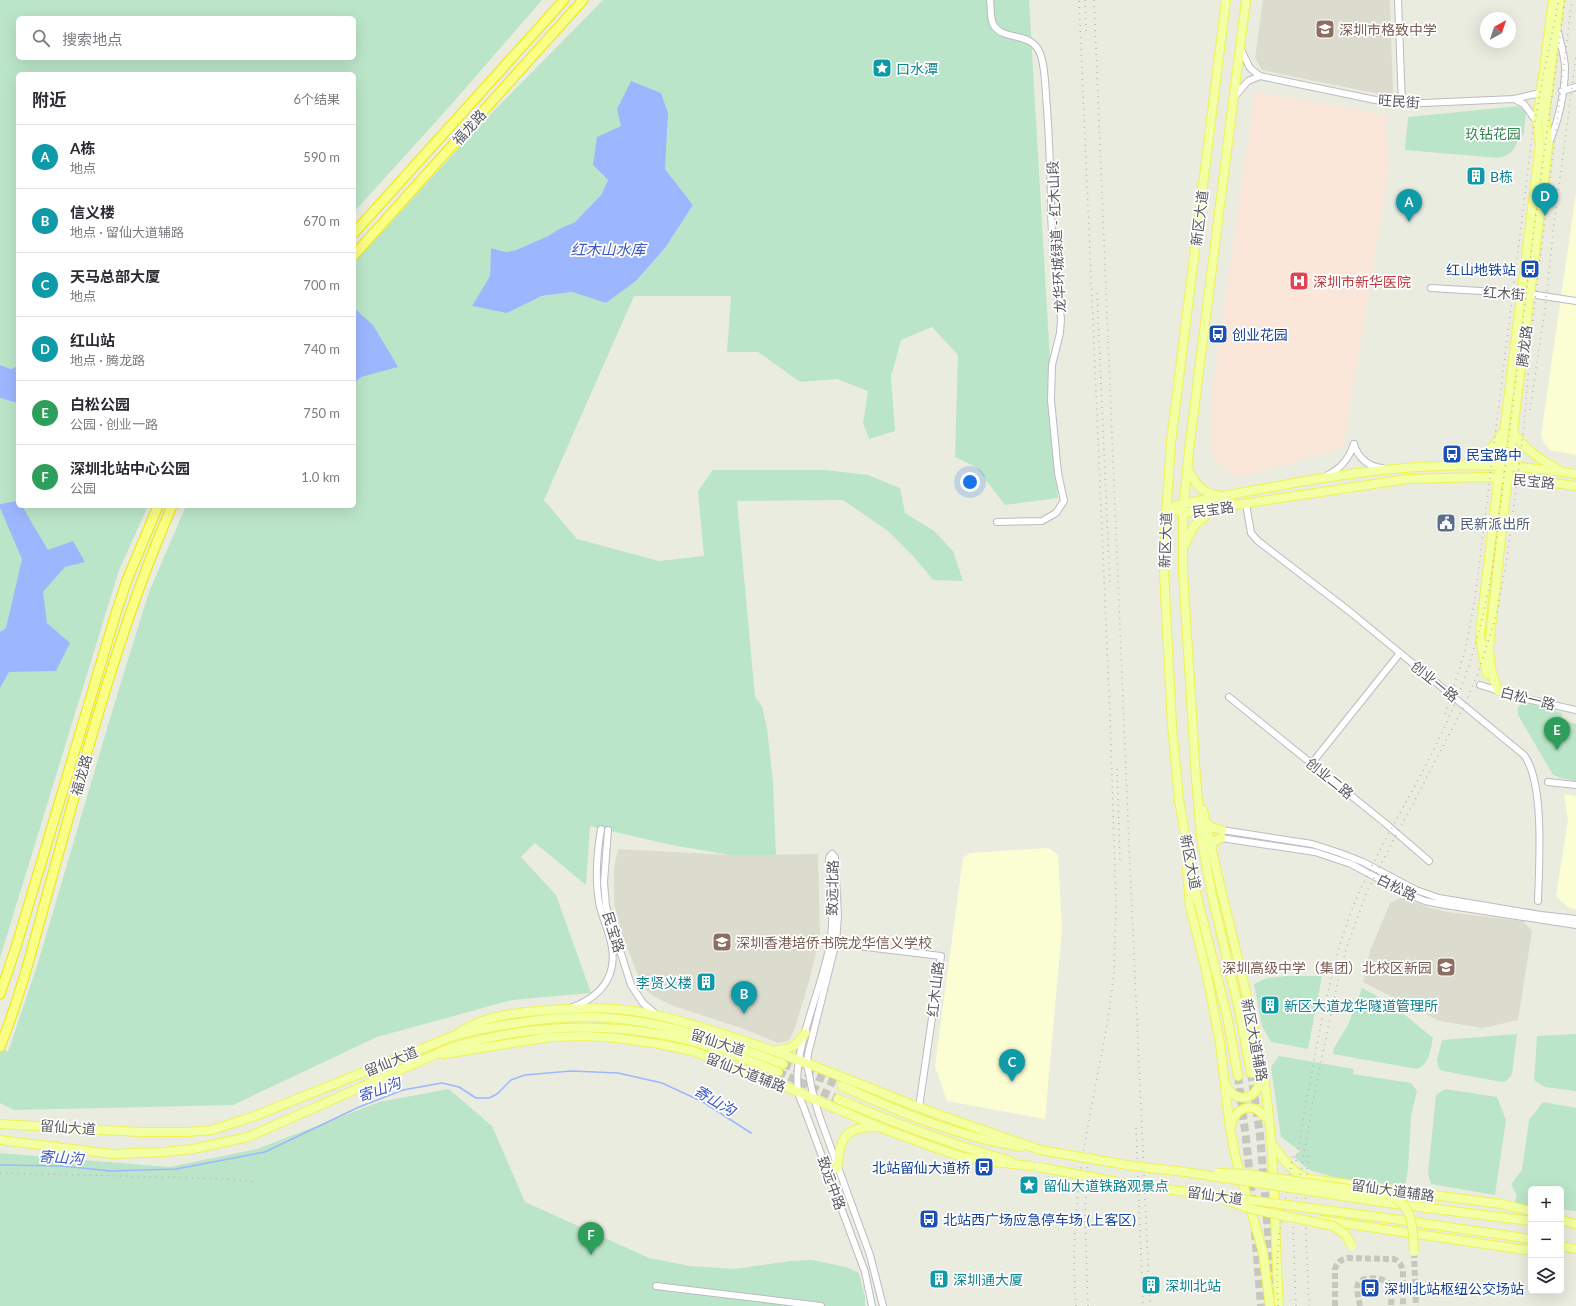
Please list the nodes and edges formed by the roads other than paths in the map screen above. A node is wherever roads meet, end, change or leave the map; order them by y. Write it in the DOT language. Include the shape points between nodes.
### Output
graph roads {
  1 [pos="564,0"];
  2 [pos="583,0"];
  3 [pos="990,0"];
  4 [pos="1226,0"];
  5 [pos="1246,0"];
  6 [pos="1398,0"];
  7 [pos="1553,0"];
  8 [pos="1560,0"];
  9 [pos="1556,26"];
  10 [pos="1240,50"];
  11 [pos="1260,76"];
  12 [pos="1576,87"];
  13 [pos="1562,91"];
  14 [pos="1540,93"];
  15 [pos="1234,96"];
  16 [pos="1514,99"];
  17 [pos="1402,104"];
  18 [pos="1537,122"];
  19 [pos="1548,145"];
  20 [pos="356,231"];
  21 [pos="356,253"];
  22 [pos="1431,288"];
  23 [pos="1526,294"];
  24 [pos="1576,301"];
  25 [pos="1505,424"];
  26 [pos="1513,432"];
  27 [pos="1460,464"];
  28 [pos="1500,466"];
  29 [pos="1510,466"];
  30 [pos="1188,468"];
  31 [pos="1386,469"];
  32 [pos="1564,472"];
  33 [pos="1576,474"];
  34 [pos="1320,478"];
  35 [pos="1498,478"];
  36 [pos="1508,478"];
  37 [pos="1576,486"];
  38 [pos="1227,496"];
  39 [pos="1184,504"];
  40 [pos="1246,504"];
  41 [pos="157,508"];
  42 [pos="171,508"];
  43 [pos="1166,508"];
  44 [pos="1213,509"];
  45 [pos="1183,513"];
  46 [pos="997,522"];
  47 [pos="1183,550"];
  48 [pos="1400,653"];
  49 [pos="1480,685"];
  50 [pos="1496,691"];
  51 [pos="1229,697"];
  52 [pos="1576,710"];
  53 [pos="1312,763"];
  54 [pos="1196,778"];
  55 [pos="1548,782"];
  56 [pos="1576,785"];
  57 [pos="1205,821"];
  58 [pos="1185,833"];
  59 [pos="1222,834"];
  60 [pos="1211,848"];
  61 [pos="1429,861"];
  62 [pos="1538,901"];
  63 [pos="1576,919"];
  64 [pos="1576,925"];
  65 [pos="833,943"];
  66 [pos="1241,971"];
  67 [pos="1262,971"];
  68 [pos="0,994"];
  69 [pos="572,1008"];
  70 [pos="663,1017"];
  71 [pos="805,1033"];
  72 [pos="456,1035"];
  73 [pos="0,1047"];
  74 [pos="771,1049"];
  75 [pos="427,1058"];
  76 [pos="804,1062"];
  77 [pos="783,1064"];
  78 [pos="778,1072"];
  79 [pos="1251,1073"];
  80 [pos="1263,1074"];
  81 [pos="1238,1076"];
  82 [pos="1224,1079"];
  83 [pos="842,1086"];
  84 [pos="799,1093"];
  85 [pos="814,1099"];
  86 [pos="838,1099"];
  87 [pos="919,1107"];
  88 [pos="1268,1119"];
  89 [pos="0,1124"];
  90 [pos="879,1127"];
  91 [pos="1230,1129"];
  92 [pos="0,1140"];
  93 [pos="1270,1142"];
  94 [pos="1040,1150"];
  95 [pos="1035,1167"];
  96 [pos="838,1168"];
  97 [pos="1185,1172"];
  98 [pos="1205,1194"];
  99 [pos="1528,1210"];
  100 [pos="1528,1221"];
  101 [pos="1564,1221"];
  102 [pos="1564,1223"];
  103 [pos="1576,1224"];
  104 [pos="1276,1232"];
  105 [pos="1528,1239"];
  106 [pos="1352,1246"];
  107 [pos="1564,1247"];
  108 [pos="1528,1249"];
  109 [pos="1576,1249"];
  110 [pos="1414,1252"];
  111 [pos="1576,1252"];
  112 [pos="656,1286"];
  113 [pos="1270,1296"];
  114 [pos="1278,1296"];
  115 [pos="821,1306"];
  116 [pos="872,1306"];
  117 [pos="883,1306"];
  118 [pos="1270,1306"];
  119 [pos="1279,1306"];
  1 -- 20 [label="highway, 福龙路"];
  2 -- 21 [label="highway, 福龙路"];
  3 -- 46 [label="street, 龙华环城绿道 - 红木山段" via="992,22 995,27 1034,44 1040,55 1044,78 1052,167 1052,229 1061,319 1052,365 1051,400 1058,473 1064,501 1056,513 1042,520"];
  4 -- 43 [label="main road, 新区大道" via="1171,442"];
  5 -- 10 [label="main road, 新区大道"];
  6 -- 17 [label="street"];
  7 -- 14 [label="main road, 腾龙路"];
  8 -- 9 [label="main road, 腾龙路"];
  9 -- 13 [label="street" via="1565,68"];
  9 -- 19 [label="main road, 腾龙路" via="1545,114"];
  10 -- 11 [label="street" via="1250,68"];
  10 -- 15 [label="main road, 新区大道"];
  11 -- 15 [label="street" via="1243,85"];
  11 -- 17 [label="street, 旺民街"];
  12 -- 13 [label="street"];
  13 -- 19 [label="street" via="1558,120"];
  14 -- 16 [label="street, 旺民街"];
  14 -- 18 [label="main road, 腾龙路"];
  15 -- 30 [label="main road, 新区大道"];
  16 -- 17 [label="street, 旺民街"];
  16 -- 18 [label="street" via="1524,104"];
  18 -- 23 [label="main road, 腾龙路" via="1540,145"];
  19 -- 23 [label="main road, 腾龙路"];
  22 -- 23 [label="street, 红木街"];
  23 -- 24 [label="street, 红木街"];
  23 -- 25 [label="main road, 腾龙路"];
  23 -- 26 [label="main road, 腾龙路"];
  25 -- 27 [label="main road" via="1491,450 1477,459"];
  25 -- 28 [label="main road, 腾龙路"];
  26 -- 29 [label="main road, 腾龙路"];
  26 -- 32 [label="main road" via="1522,444 1538,457"];
  27 -- 28 [label="main road, 民宝路"];
  27 -- 31 [label="main road, 民宝路"];
  28 -- 29 [label="main road, 民宝路"];
  28 -- 35 [label="main road, 腾龙路"];
  29 -- 32 [label="main road, 民宝路"];
  29 -- 36 [label="main road, 腾龙路"];
  30 -- 38 [label="main road" via="1192,478 1202,489 1210,494"];
  30 -- 39 [label="main road, 新区大道"];
  31 -- 34 [label="main road, 民宝路"];
  31 -- 34 [label="street" via="1373,467 1364,461 1354,444 1344,464 1333,473"];
  32 -- 33 [label="main road, 民宝路"];
  34 -- 38 [label="main road, 民宝路"];
  35 -- 36 [label="main road, 民宝路"];
  35 -- 40 [label="main road, 民宝路" via="1407,479"];
  35 -- 50 [label="main road, 腾龙路" via="1480,633 1486,673"];
  36 -- 37 [label="main road, 民宝路"];
  36 -- 50 [label="main road, 腾龙路" via="1489,648"];
  38 -- 39 [label="main road, 民宝路"];
  39 -- 43 [label="main road, 民宝路"];
  39 -- 45 [label="main road, 新区大道"];
  40 -- 44 [label="main road, 民宝路"];
  40 -- 48 [label="street, 创业一路" via="1250,529 1254,537"];
  41 -- 68 [label="highway, 福龙路" via="116,613"];
  42 -- 73 [label="highway, 福龙路" via="140,585 112,670 33,946"];
  43 -- 45 [label="main road, 民宝路"];
  43 -- 58 [label="main road, 新区大道" via="1164,573 1169,688"];
  44 -- 45 [label="main road, 民宝路"];
  44 -- 47 [label="main road" via="1194,526"];
  45 -- 47 [label="main road, 新区大道"];
  47 -- 54 [label="main road, 新区大道"];
  48 -- 53 [label="street"];
  48 -- 62 [label="street, 创业一路" via="1528,760 1536,783 1538,807"];
  49 -- 50 [label="street, 白松一路"];
  50 -- 52 [label="street, 白松一路"];
  51 -- 53 [label="street, 创业二路"];
  53 -- 61 [label="street, 创业二路"];
  54 -- 57 [label="main road, 新区大道辅路"];
  54 -- 79 [label="main road, 新区大道" via="1201,836"];
  55 -- 56 [label="street"];
  57 -- 59 [label="main road"];
  57 -- 60 [label="main road, 新区大道辅路"];
  58 -- 81 [label="main road, 新区大道" via="1193,881 1227,1016"];
  58 -- 82 [label="main road" via="1190,907 1210,992"];
  59 -- 60 [label="main road" via="1213,842"];
  59 -- 63 [label="street, 白松路" via="1312,844 1340,852 1416,890 1440,898"];
  59 -- 64 [label="street, 白松路" via="1316,852 1351,864 1425,901"];
  60 -- 66 [label="main road, 新区大道辅路"];
  65 -- 65 [label="street, 致远北路" via="838,900 835,858 832,854 830,858"];
  65 -- 71 [label="street, 致远北路"];
  65 -- 76 [label="street, 致远北路"];
  65 -- 87 [label="street, 红木山路" via="941,956"];
  66 -- 67 [label="street"];
  66 -- 80 [label="main road, 新区大道辅路"];
  69 -- 70 [label="main road, 留仙大道辅路" via="616,1009"];
  69 -- 70 [label="street, 民宝路" via="588,1001 601,989 611,975 613,966 612,946 599,904 598,890 598,858 604,830 604,882 609,918 631,985 642,1003"];
  69 -- 72 [label="main road, 留仙大道辅路" via="493,1017 473,1024"];
  70 -- 74 [label="main road, 留仙大道辅路"];
  71 -- 74 [label="main road" via="793,1047 785,1050"];
  71 -- 76 [label="street, 致远北路"];
  72 -- 77 [label="main road, 留仙大道" via="524,1023 587,1017 633,1020 690,1032"];
  72 -- 89 [label="main road, 留仙大道" via="255,1116 212,1130 139,1132"];
  74 -- 76 [label="main road, 留仙大道辅路"];
  75 -- 78 [label="main road, 留仙大道" via="452,1047 517,1032 572,1027 614,1028 660,1034 699,1044"];
  75 -- 84 [label="main road, 留仙大道辅路" via="550,1037 617,1038 693,1051"];
  75 -- 92 [label="main road, 留仙大道" via="248,1137 193,1149 112,1154"];
  76 -- 84 [label="street, 致远中路" via="798,1083"];
  76 -- 85 [label="street, 致远中路"];
  76 -- 87 [label="main road, 留仙大道辅路"];
  80 -- 82 [label="main road" via="1256,1090 1245,1098 1232,1094"];
  80 -- 88 [label="main road, 新区大道辅路"];
  82 -- 91 [label="main road"];
  83 -- 94 [label="main road, 留仙大道" via="958,1132"];
  84 -- 85 [label="main road, 留仙大道辅路"];
  84 -- 116 [label="street, 致远中路" via="863,1267"];
  85 -- 90 [label="main road, 留仙大道辅路"];
  85 -- 96 [label="street, 致远中路"];
  86 -- 95 [label="main road, 留仙大道" via="948,1143"];
  87 -- 94 [label="main road, 留仙大道辅路"];
  88 -- 91 [label="main road" via="1256,1109 1247,1108 1235,1114"];
  88 -- 93 [label="main road, 新区大道辅路"];
  90 -- 95 [label="main road, 留仙大道辅路" via="963,1157 1005,1165"];
  90 -- 96 [label="main road" via="863,1127 845,1137 840,1146"];
  91 -- 113 [label="main road" via="1237,1163 1261,1245"];
  93 -- 99 [label="main road, 留仙大道辅路" via="1291,1169 1310,1179 1502,1204"];
  93 -- 104 [label="main road, 新区大道辅路"];
  94 -- 97 [label="main road, 留仙大道, bridge"];
  95 -- 98 [label="main road, 留仙大道, bridge"];
  96 -- 117 [label="street, 致远中路" via="872,1262"];
  97 -- 100 [label="main road, 留仙大道, bridge"];
  97 -- 110 [label="main road, bridge" via="1247,1174 1389,1195 1403,1204 1409,1213"];
  98 -- 105 [label="main road, 留仙大道, bridge"];
  98 -- 106 [label="main road, bridge" via="1251,1209 1333,1226 1345,1234"];
  101 -- 103 [label="main road"];
  102 -- 103 [label="main road"];
  104 -- 108 [label="main road" via="1282,1219 1291,1216"];
  104 -- 114 [label="main road, 新区大道辅路"];
  107 -- 109 [label="main road"];
  107 -- 111 [label="main road"];
  112 -- 115 [label="street"];
  113 -- 114 [label="main road"];
  113 -- 118 [label="main road"];
  114 -- 119 [label="main road, 新区大道辅路"];
}
